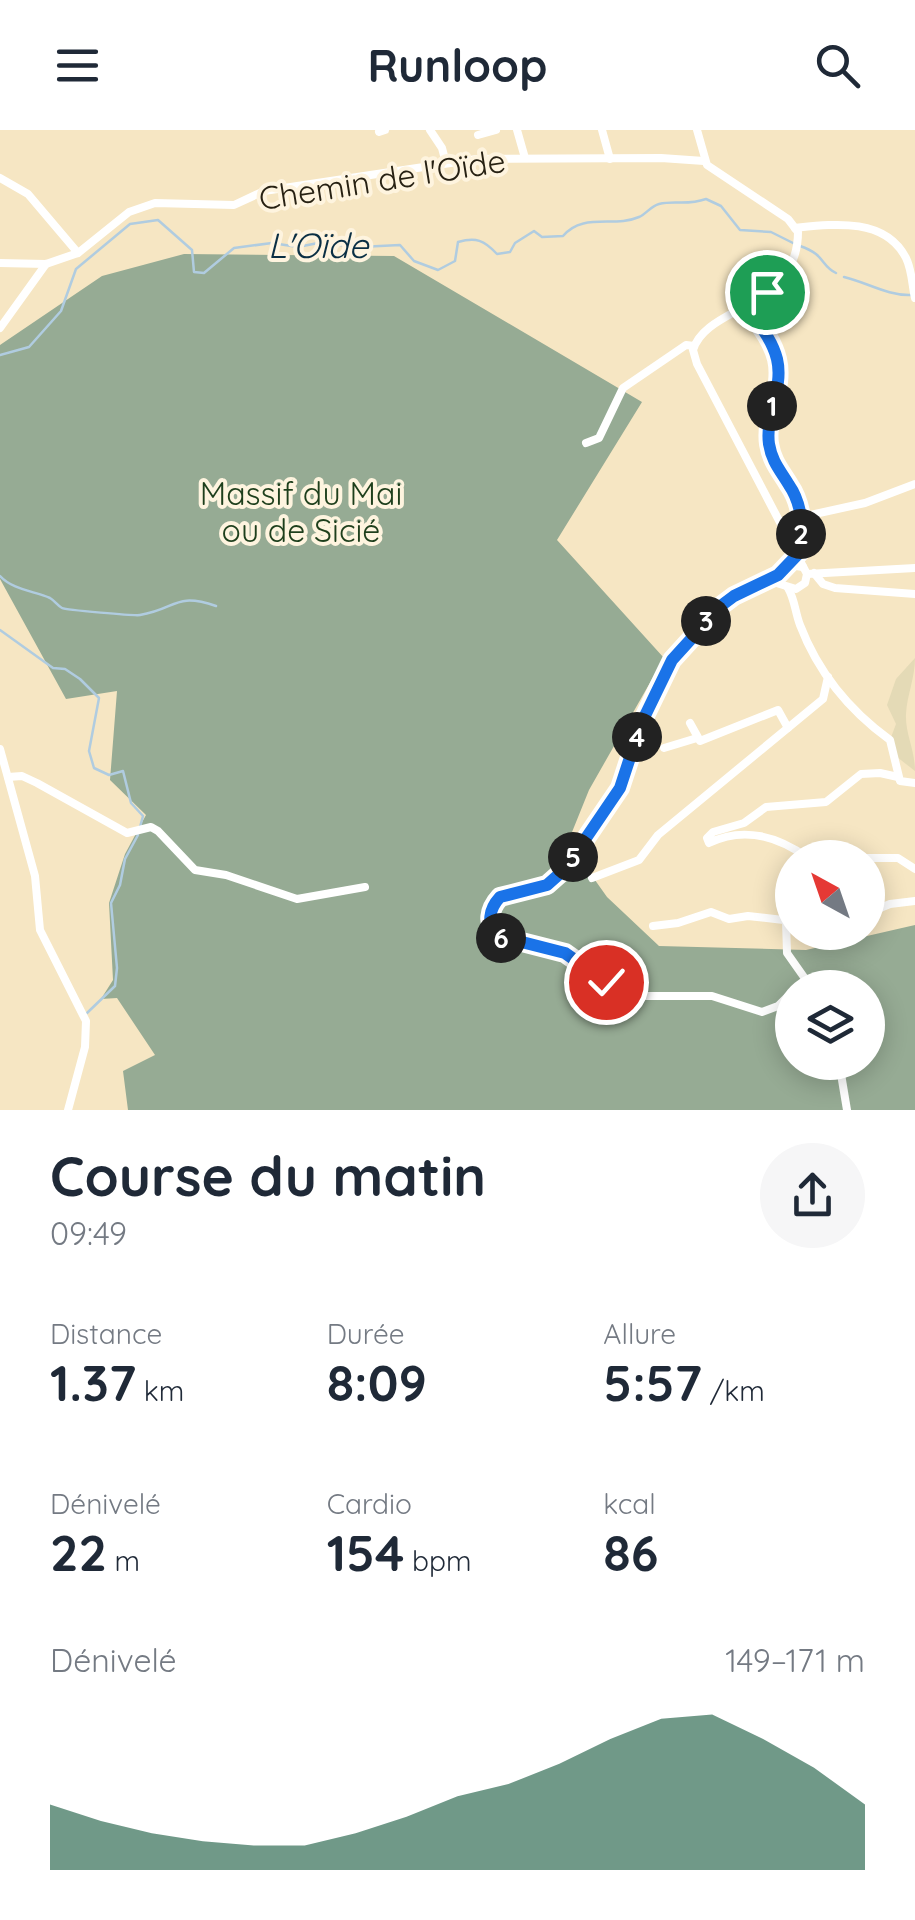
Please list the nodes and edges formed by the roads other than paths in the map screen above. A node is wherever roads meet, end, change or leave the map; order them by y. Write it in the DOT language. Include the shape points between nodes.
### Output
graph roads {
  1 [pos="430,130"];
  2 [pos="496,130"];
  3 [pos="517,130"];
  4 [pos="602,130"];
  5 [pos="696,130"];
  6 [pos="478,135"];
  7 [pos="525,158"];
  8 [pos="610,159"];
  9 [pos="704,161"];
  10 [pos="446,164"];
  11 [pos="0,178"];
  12 [pos="796,228"];
  13 [pos="78,253"];
  14 [pos="911,260"];
  15 [pos="0,263"];
  16 [pos="46,264"];
  17 [pos="915,276"];
  18 [pos="915,298"];
  19 [pos="746,306"];
  20 [pos="0,328"];
  21 [pos="694,346"];
  22 [pos="586,443"];
  23 [pos="915,484"];
  24 [pos="801,517"];
  25 [pos="790,540"];
  26 [pos="798,556"];
  27 [pos="787,568"];
  28 [pos="915,568"];
  29 [pos="808,572"];
  30 [pos="770,580"];
  31 [pos="787,587"];
  32 [pos="801,588"];
  33 [pos="915,594"];
  34 [pos="796,603"];
  35 [pos="828,677"];
  36 [pos="690,723"];
  37 [pos="788,728"];
  38 [pos="697,738"];
  39 [pos="664,748"];
  40 [pos="0,749"];
  41 [pos="8,777"];
  42 [pos="899,779"];
  43 [pos="915,783"];
  44 [pos="780,840"];
  45 [pos="885,858"];
  46 [pos="915,869"];
  47 [pos="592,878"];
  48 [pos="365,887"];
  49 [pos="915,901"];
  50 [pos="885,906"];
  51 [pos="775,919"];
  52 [pos="653,926"];
  53 [pos="775,1007"];
  54 [pos="841,1080"];
  55 [pos="68,1110"];
  56 [pos="847,1110"];
  1 -- 10 [label="street"];
  2 -- 6 [label="street"];
  3 -- 7 [label="street"];
  4 -- 8 [label="street"];
  5 -- 9 [label="street"];
  7 -- 8 [label="street, Chemin de l'Oïde"];
  7 -- 10 [label="street, Chemin de l'Oïde"];
  8 -- 9 [label="street, Chemin de l'Oïde"];
  9 -- 12 [label="street"];
  10 -- 13 [label="street, Chemin de l'Oïde" via="264,191 234,205 155,202 129,212"];
  11 -- 13 [label="street" via="28,194"];
  12 -- 14 [label="street" via="833,222 868,228 894,240"];
  12 -- 19 [label="street" via="788,271"];
  13 -- 16 [label="street, Chemin de l'Oïde"];
  14 -- 17 [label="street"];
  14 -- 18 [label="street"];
  15 -- 16 [label="street"];
  16 -- 20 [label="street"];
  19 -- 21 [label="street"];
  19 -- 24 [label="street" via="779,366 769,446"];
  21 -- 22 [label="street" via="624,388 599,438"];
  21 -- 25 [label="street" via="697,364"];
  23 -- 24 [label="street"];
  24 -- 26 [label="street"];
  25 -- 26 [label="street"];
  25 -- 27 [label="street"];
  26 -- 27 [label="street"];
  26 -- 29 [label="street"];
  27 -- 29 [label="street"];
  27 -- 30 [label="street"];
  27 -- 31 [label="street"];
  28 -- 29 [label="street"];
  29 -- 32 [label="street"];
  29 -- 33 [label="street" via="835,588"];
  30 -- 31 [label="street"];
  30 -- 53 [label="street" via="722,605 672,660 620,788 557,878 506,894 490,915 493,932 504,940 565,953 614,987 644,996 712,996 762,1012"];
  31 -- 32 [label="street"];
  31 -- 34 [label="street"];
  32 -- 34 [label="street"];
  34 -- 35 [label="street"];
  35 -- 37 [label="street" via="824,699"];
  35 -- 42 [label="street" via="864,722 890,740"];
  36 -- 38 [label="street"];
  37 -- 38 [label="street" via="778,710"];
  37 -- 47 [label="street" via="658,835 639,860"];
  38 -- 39 [label="street"];
  40 -- 41 [label="street"];
  41 -- 48 [label="street" via="22,776 127,833 158,831 195,870 298,899"];
  41 -- 55 [label="street" via="35,876 40,930 86,1021 86,1047"];
  42 -- 43 [label="street"];
  42 -- 44 [label="street" via="861,774 826,802 766,808 706,840"];
  45 -- 46 [label="street"];
  49 -- 50 [label="street"];
  51 -- 52 [label="street" via="711,912"];
  54 -- 56 [label="street"];
}
